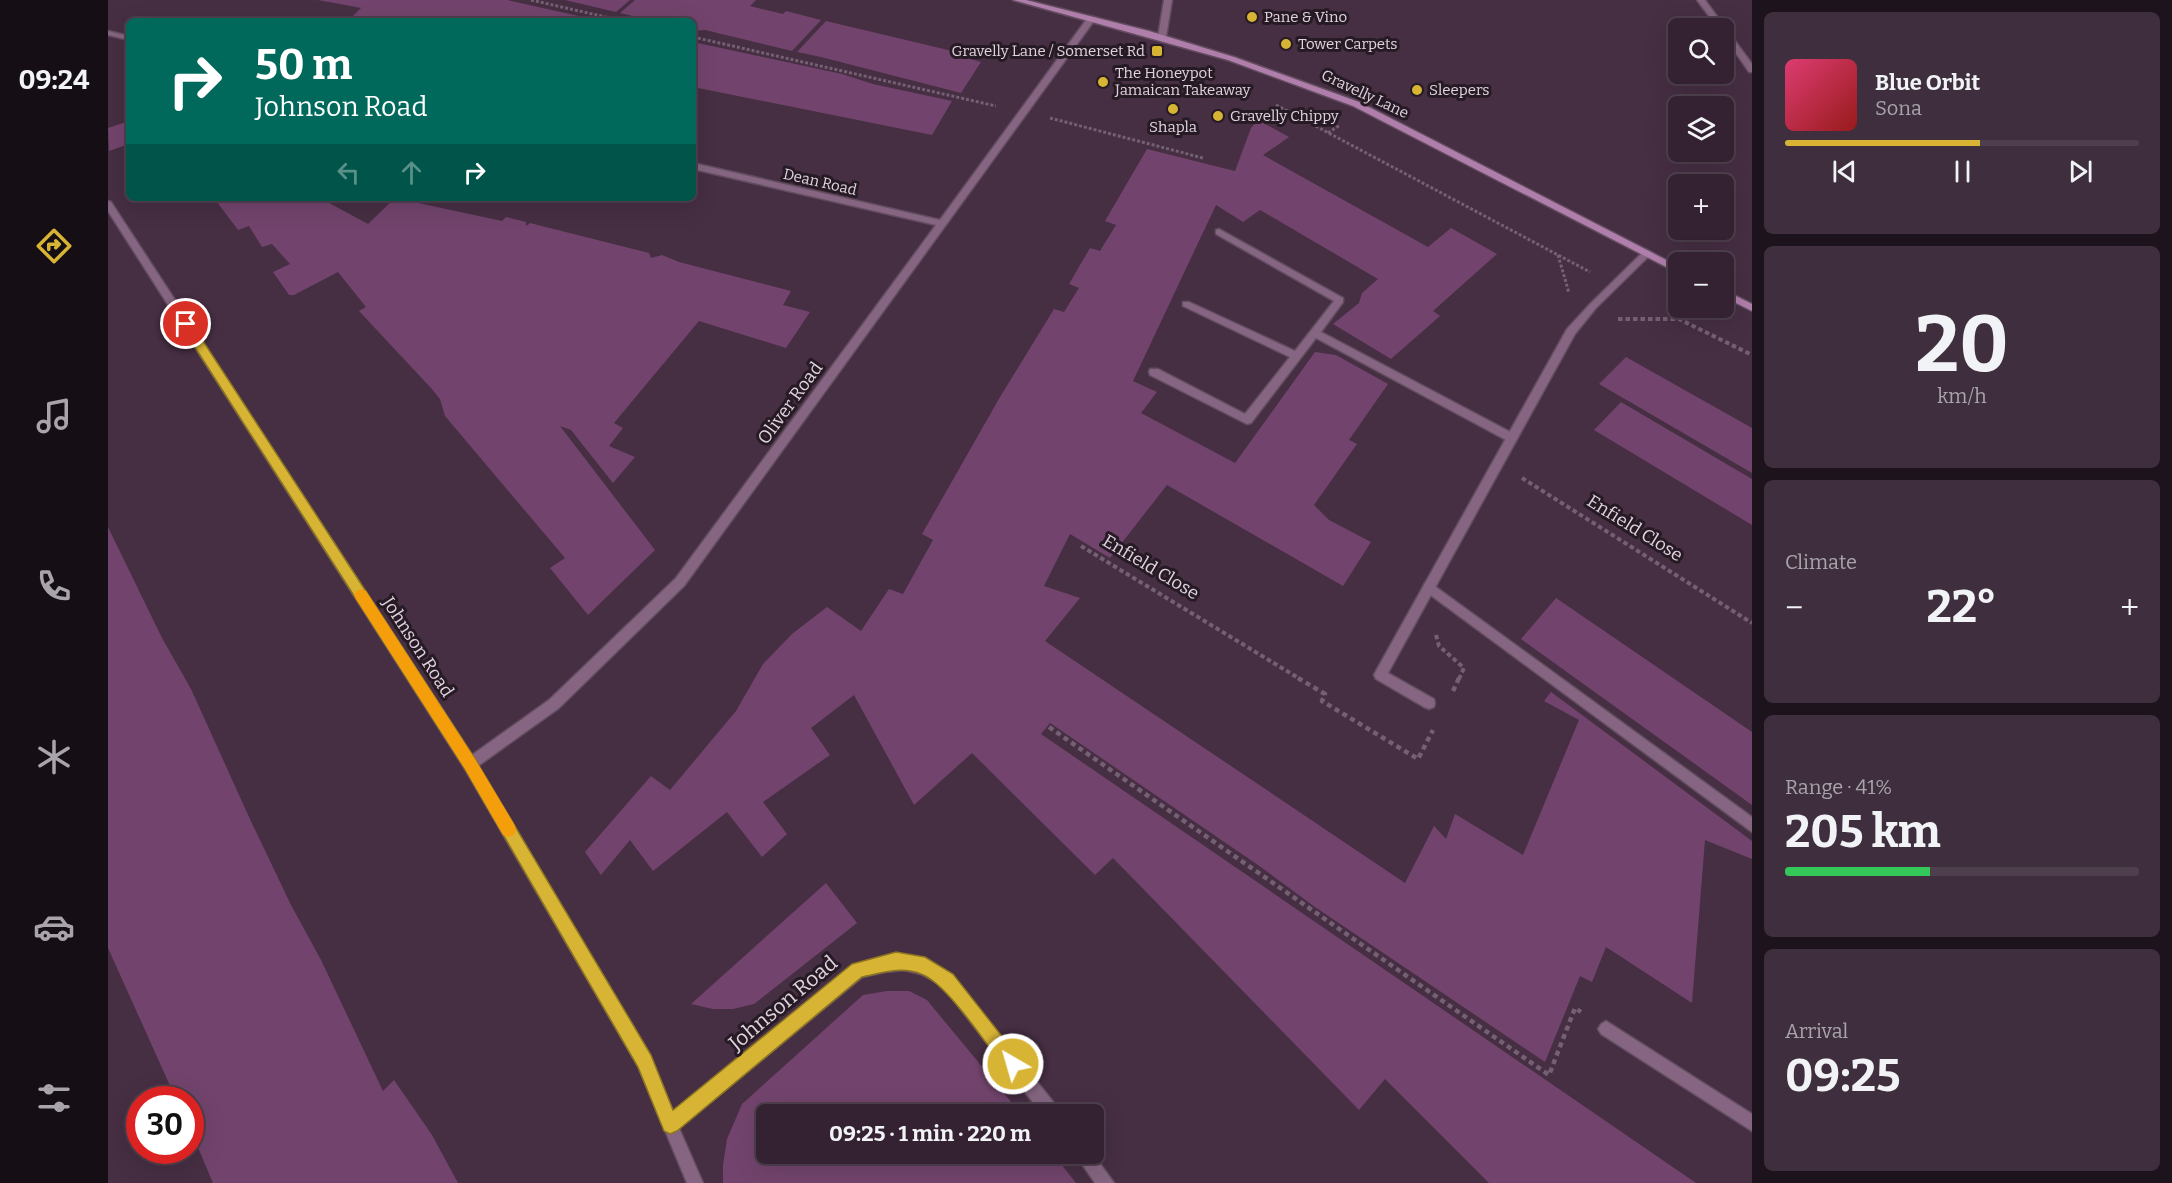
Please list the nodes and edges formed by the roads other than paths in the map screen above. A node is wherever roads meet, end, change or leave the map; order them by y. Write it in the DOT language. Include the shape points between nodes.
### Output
graph roads {
  1 [pos="1017,0"];
  2 [pos="1168,0"];
  3 [pos="1701,0"];
  4 [pos="1092,18"];
  5 [pos="1714,18"];
  6 [pos="108,33"];
  7 [pos="126,37"];
  8 [pos="1162,38"];
  9 [pos="1734,45"];
  10 [pos="1752,70"];
  11 [pos="696,167"];
  12 [pos="108,204"];
  13 [pos="941,223"];
  14 [pos="1219,232"];
  15 [pos="1647,253"];
  16 [pos="1668,265"];
  17 [pos="1734,298"];
  18 [pos="1186,304"];
  19 [pos="1752,308"];
  20 [pos="1314,333"];
  21 [pos="1296,356"];
  22 [pos="1154,372"];
  23 [pos="1512,438"];
  24 [pos="1430,587"];
  25 [pos="1429,703"];
  26 [pos="470,764"];
  27 [pos="1752,825"];
  28 [pos="1606,1029"];
  29 [pos="1044,1104"];
  30 [pos="1752,1123"];
  31 [pos="670,1125"];
  32 [pos="1091,1164"];
  33 [pos="695,1183"];
  34 [pos="1106,1183"];
  1 -- 4 [label="main road, Gravelly Lane"];
  2 -- 8 [label="street"];
  3 -- 5 [label="street"];
  4 -- 8 [label="main road, Gravelly Lane"];
  4 -- 13 [label="street, Oliver Road"];
  6 -- 7 [label="street"];
  8 -- 15 [label="main road, Gravelly Lane" via="1307,83 1356,104"];
  9 -- 10 [label="street"];
  11 -- 13 [label="street, Dean Road"];
  12 -- 26 [label="street, Johnson Road"];
  13 -- 26 [label="street, Oliver Road" via="680,582 554,704"];
  14 -- 20 [label="street" via="1340,300"];
  15 -- 16 [label="main road, Gravelly Lane"];
  15 -- 23 [label="street" via="1571,332"];
  17 -- 19 [label="main road"];
  18 -- 21 [label="street"];
  20 -- 21 [label="street"];
  20 -- 23 [label="street"];
  21 -- 22 [label="street" via="1247,420"];
  23 -- 24 [label="street"];
  24 -- 25 [label="street" via="1380,675"];
  24 -- 27 [label="street"];
  26 -- 31 [label="street, Johnson Road" via="644,1061"];
  28 -- 30 [label="street"];
  29 -- 31 [label="street, Johnson Road" via="947,980 925,966 896,961 858,970"];
  31 -- 33 [label="street, Johnson Road"];
  32 -- 34 [label="street"];
}
